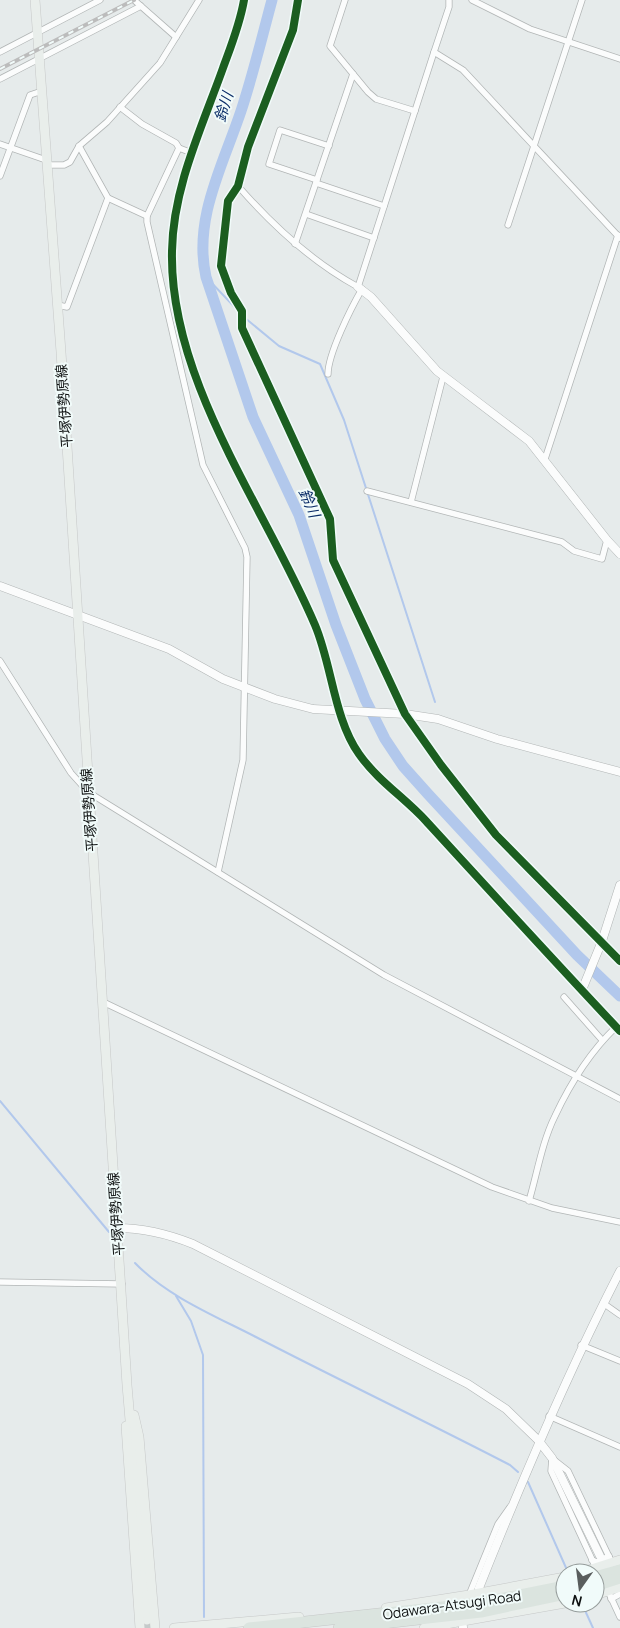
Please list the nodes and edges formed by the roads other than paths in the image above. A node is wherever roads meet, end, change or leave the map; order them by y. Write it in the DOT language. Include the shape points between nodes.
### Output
graph roads {
  1 [pos="35,0"];
  2 [pos="100,0"];
  3 [pos="134,0"];
  4 [pos="199,0"];
  5 [pos="244,0"];
  6 [pos="346,0"];
  7 [pos="449,0"];
  8 [pos="472,0"];
  9 [pos="582,0"];
  10 [pos="141,6"];
  11 [pos="38,33"];
  12 [pos="176,37"];
  13 [pos="569,42"];
  14 [pos="0,52"];
  15 [pos="434,52"];
  16 [pos="40,58"];
  17 [pos="620,59"];
  18 [pos="353,74"];
  19 [pos="0,79"];
  20 [pos="42,91"];
  21 [pos="120,107"];
  22 [pos="416,111"];
  23 [pos="0,144"];
  24 [pos="79,146"];
  25 [pos="329,146"];
  26 [pos="534,146"];
  27 [pos="10,148"];
  28 [pos="179,148"];
  29 [pos="192,153"];
  30 [pos="47,162"];
  31 [pos="0,176"];
  32 [pos="317,182"];
  33 [pos="238,186"];
  34 [pos="108,198"];
  35 [pos="384,206"];
  36 [pos="306,214"];
  37 [pos="147,216"];
  38 [pos="508,225"];
  39 [pos="619,236"];
  40 [pos="374,238"];
  41 [pos="296,244"];
  42 [pos="360,288"];
  43 [pos="57,305"];
  44 [pos="328,374"];
  45 [pos="443,377"];
  46 [pos="545,459"];
  47 [pos="367,491"];
  48 [pos="411,502"];
  49 [pos="607,540"];
  50 [pos="620,554"];
  51 [pos="0,586"];
  52 [pos="78,616"];
  53 [pos="0,661"];
  54 [pos="245,689"];
  55 [pos="341,711"];
  56 [pos="620,772"];
  57 [pos="88,792"];
  58 [pos="218,872"];
  59 [pos="620,885"];
  60 [pos="583,988"];
  61 [pos="564,998"];
  62 [pos="103,1002"];
  63 [pos="618,1029"];
  64 [pos="602,1040"];
  65 [pos="577,1078"];
  66 [pos="620,1099"];
  67 [pos="528,1201"];
  68 [pos="620,1222"];
  69 [pos="117,1228"];
  70 [pos="620,1271"];
  71 [pos="0,1282"];
  72 [pos="122,1284"];
  73 [pos="603,1303"];
  74 [pos="620,1315"];
  75 [pos="582,1345"];
  76 [pos="620,1361"];
  77 [pos="127,1385"];
  78 [pos="549,1416"];
  79 [pos="538,1440"];
  80 [pos="620,1447"];
  81 [pos="552,1458"];
  82 [pos="513,1502"];
  83 [pos="615,1562"];
  84 [pos="595,1563"];
  85 [pos="597,1563"];
  86 [pos="620,1578"];
  87 [pos="555,1579"];
  88 [pos="605,1583"];
  89 [pos="620,1587"];
  90 [pos="479,1588"];
  91 [pos="555,1588"];
  92 [pos="620,1594"];
  93 [pos="605,1595"];
  94 [pos="610,1595"];
  95 [pos="469,1596"];
  96 [pos="555,1596"];
  97 [pos="555,1604"];
  98 [pos="620,1617"];
  99 [pos="147,1620"];
  100 [pos="460,1627"];
  101 [pos="140,1628"];
  102 [pos="155,1628"];
  103 [pos="174,1628"];
  104 [pos="249,1628"];
  105 [pos="339,1628"];
  106 [pos="424,1628"];
  1 -- 11 [label="main road, 平塚伊勢原線"];
  2 -- 11 [label="street"];
  3 -- 10 [label="street"];
  4 -- 12 [label="street"];
  5 -- 29 [label="street" via="238,27"];
  6 -- 18 [label="street" via="330,46"];
  7 -- 15 [label="street"];
  8 -- 13 [label="street" via="530,29"];
  9 -- 13 [label="street"];
  10 -- 12 [label="street"];
  10 -- 16 [label="street"];
  11 -- 14 [label="street"];
  11 -- 16 [label="main road, 平塚伊勢原線"];
  12 -- 21 [label="street" via="160,63"];
  13 -- 17 [label="street"];
  13 -- 26 [label="street"];
  15 -- 22 [label="street"];
  15 -- 26 [label="street" via="462,70"];
  16 -- 19 [label="street"];
  16 -- 20 [label="main road, 平塚伊勢原線"];
  18 -- 22 [label="street" via="376,99"];
  18 -- 25 [label="street"];
  20 -- 27 [label="street" via="30,95"];
  20 -- 30 [label="main road, 平塚伊勢原線"];
  21 -- 24 [label="street"];
  21 -- 28 [label="street"];
  22 -- 35 [label="street"];
  23 -- 27 [label="street"];
  24 -- 30 [label="street" via="70,162 64,165"];
  24 -- 34 [label="street"];
  25 -- 32 [label="street"];
  25 -- 32 [label="street" via="280,130 269,164"];
  26 -- 38 [label="street"];
  26 -- 39 [label="street"];
  27 -- 30 [label="street"];
  27 -- 31 [label="street"];
  28 -- 29 [label="street"];
  28 -- 37 [label="street"];
  29 -- 55 [label="street" via="178,197 172,248 174,294 183,334 197,379 223,439 317,629"];
  30 -- 43 [label="main road, 平塚伊勢原線"];
  32 -- 35 [label="street"];
  32 -- 36 [label="street"];
  33 -- 41 [label="street"];
  34 -- 37 [label="street"];
  34 -- 43 [label="street" via="67,307"];
  35 -- 40 [label="street"];
  36 -- 40 [label="street"];
  36 -- 41 [label="street"];
  37 -- 54 [label="street" via="203,465 247,557"];
  39 -- 46 [label="street"];
  40 -- 42 [label="street"];
  41 -- 42 [label="street" via="334,274"];
  42 -- 44 [label="street" via="330,361"];
  42 -- 45 [label="street"];
  43 -- 52 [label="main road, 平塚伊勢原線"];
  45 -- 46 [label="street" via="518,431"];
  45 -- 48 [label="street"];
  46 -- 49 [label="street"];
  47 -- 48 [label="street"];
  48 -- 49 [label="street" via="562,542 574,551 602,559"];
  49 -- 50 [label="street"];
  51 -- 52 [label="street"];
  52 -- 54 [label="street" via="169,650"];
  52 -- 57 [label="main road, 平塚伊勢原線"];
  53 -- 57 [label="street" via="71,773"];
  54 -- 55 [label="street" via="313,709"];
  54 -- 58 [label="street" via="244,760"];
  55 -- 56 [label="street" via="438,719 497,739"];
  55 -- 60 [label="street" via="348,735 369,766 422,817"];
  57 -- 58 [label="street"];
  57 -- 62 [label="main road, 平塚伊勢原線"];
  58 -- 65 [label="street" via="384,975"];
  59 -- 60 [label="street"];
  60 -- 63 [label="street"];
  61 -- 64 [label="street"];
  62 -- 67 [label="street" via="429,1158"];
  62 -- 69 [label="main road, 平塚伊勢原線"];
  63 -- 64 [label="street"];
  64 -- 65 [label="street"];
  65 -- 66 [label="street"];
  65 -- 67 [label="street" via="554,1117"];
  67 -- 68 [label="street"];
  69 -- 72 [label="main road, 平塚伊勢原線"];
  69 -- 79 [label="street" via="136,1228 176,1237 302,1299 468,1384 506,1409"];
  70 -- 73 [label="street"];
  71 -- 72 [label="street"];
  72 -- 77 [label="main road, 平塚伊勢原線"];
  73 -- 74 [label="street"];
  73 -- 75 [label="street"];
  75 -- 76 [label="street"];
  75 -- 78 [label="street"];
  77 -- 99 [label="main road, 平塚伊勢原線"];
  77 -- 101 [label="main road" via="125,1439"];
  77 -- 102 [label="main road" via="139,1437"];
  78 -- 79 [label="street"];
  78 -- 80 [label="street"];
  79 -- 81 [label="street"];
  79 -- 82 [label="street"];
  81 -- 83 [label="street" via="568,1471"];
  81 -- 84 [label="street"];
  82 -- 90 [label="street"];
  82 -- 95 [label="street" via="498,1524"];
  83 -- 85 [label="street"];
  86 -- 88 [label="highway"];
  87 -- 95 [label="main road"];
  89 -- 94 [label="main road"];
  91 -- 104 [label="highway, Odawara-Atsugi Road" via="479,1603"];
  92 -- 94 [label="street"];
  93 -- 94 [label="main road"];
  94 -- 98 [label="street"];
  95 -- 103 [label="main road" via="380,1609"];
  96 -- 105 [label="highway, Odawara-Atsugi Road" via="480,1612"];
  97 -- 100 [label="main road"];
  100 -- 106 [label="main road"];
}
